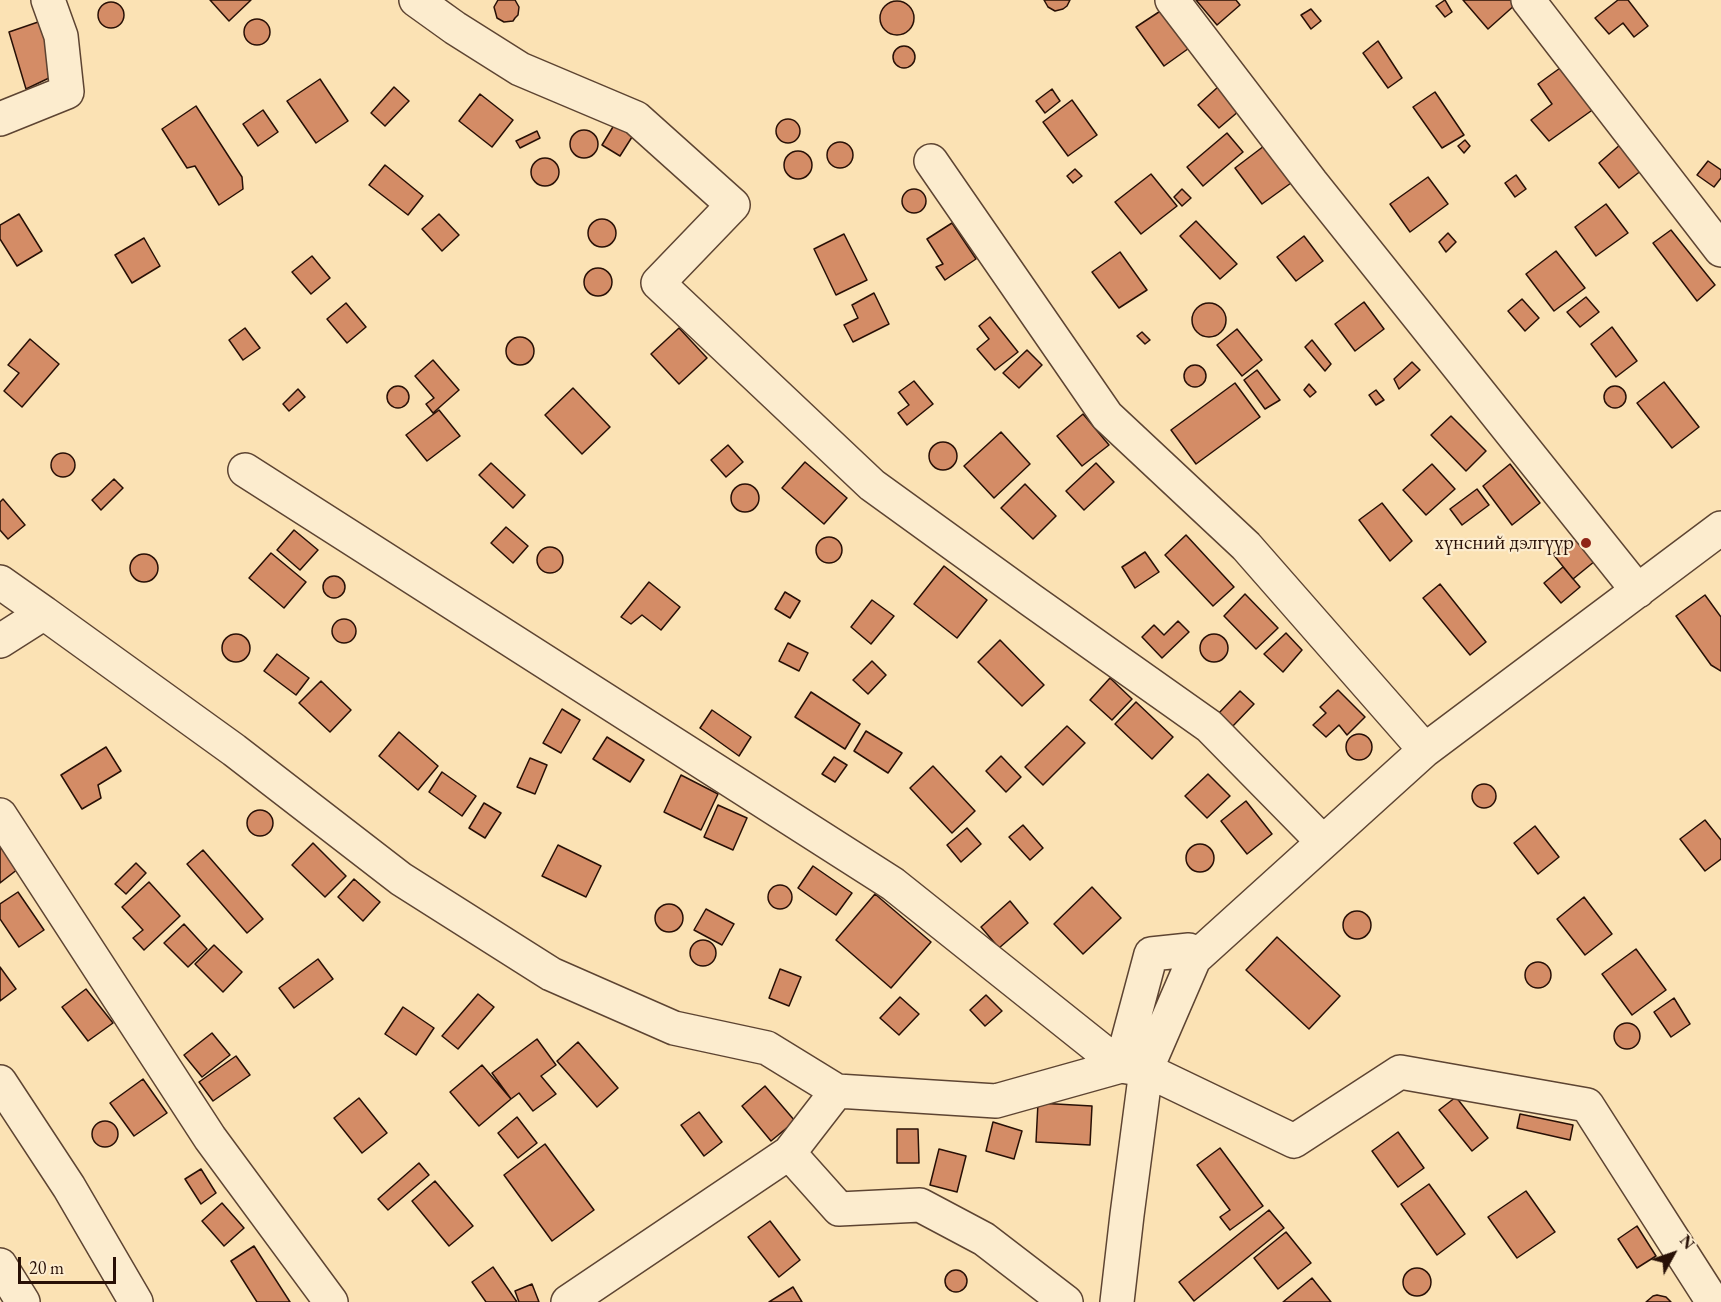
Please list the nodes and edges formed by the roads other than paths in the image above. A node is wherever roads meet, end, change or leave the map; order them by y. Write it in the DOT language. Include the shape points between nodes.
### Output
graph roads {
  1 [pos="48,0"];
  2 [pos="416,0"];
  3 [pos="1172,0"];
  4 [pos="1528,0"];
  5 [pos="0,119"];
  6 [pos="931,161"];
  7 [pos="1721,250"];
  8 [pos="245,470"];
  9 [pos="1721,528"];
  10 [pos="0,582"];
  11 [pos="1638,591"];
  12 [pos="44,613"];
  13 [pos="0,641"];
  14 [pos="1425,750"];
  15 [pos="0,815"];
  16 [pos="1323,842"];
  17 [pos="1134,1068"];
  18 [pos="0,1082"];
  19 [pos="837,1091"];
  20 [pos="789,1153"];
  21 [pos="0,1265"];
  22 [pos="23,1302"];
  23 [pos="136,1302"];
  24 [pos="331,1302"];
  25 [pos="568,1302"];
  26 [pos="1066,1302"];
  27 [pos="1117,1302"];
  28 [pos="1713,1302"];
  1 -- 5 [label="street" via="61,36 67,92"];
  2 -- 16 [label="street" via="519,69 636,118 733,205 658,283 872,485 1209,726"];
  3 -- 11 [label="street" via="1311,182"];
  4 -- 7 [label="street"];
  6 -- 14 [label="street" via="1107,416 1246,546"];
  8 -- 17 [label="street" via="893,884"];
  9 -- 11 [label="street"];
  10 -- 12 [label="street"];
  11 -- 14 [label="street"];
  12 -- 13 [label="street"];
  12 -- 19 [label="street" via="234,750 401,879 550,974 674,1028 767,1048"];
  14 -- 16 [label="street"];
  15 -- 24 [label="street" via="210,1138"];
  16 -- 17 [label="street" via="1194,959 1190,950 1151,954"];
  17 -- 19 [label="street" via="996,1101"];
  17 -- 27 [label="street" via="1127,1215"];
  17 -- 28 [label="street" via="1294,1141 1400,1072 1587,1105"];
  18 -- 23 [label="street" via="69,1187"];
  19 -- 20 [label="street"];
  20 -- 25 [label="street"];
  20 -- 26 [label="street" via="839,1209 920,1206 984,1239"];
  21 -- 22 [label="street"];
}
